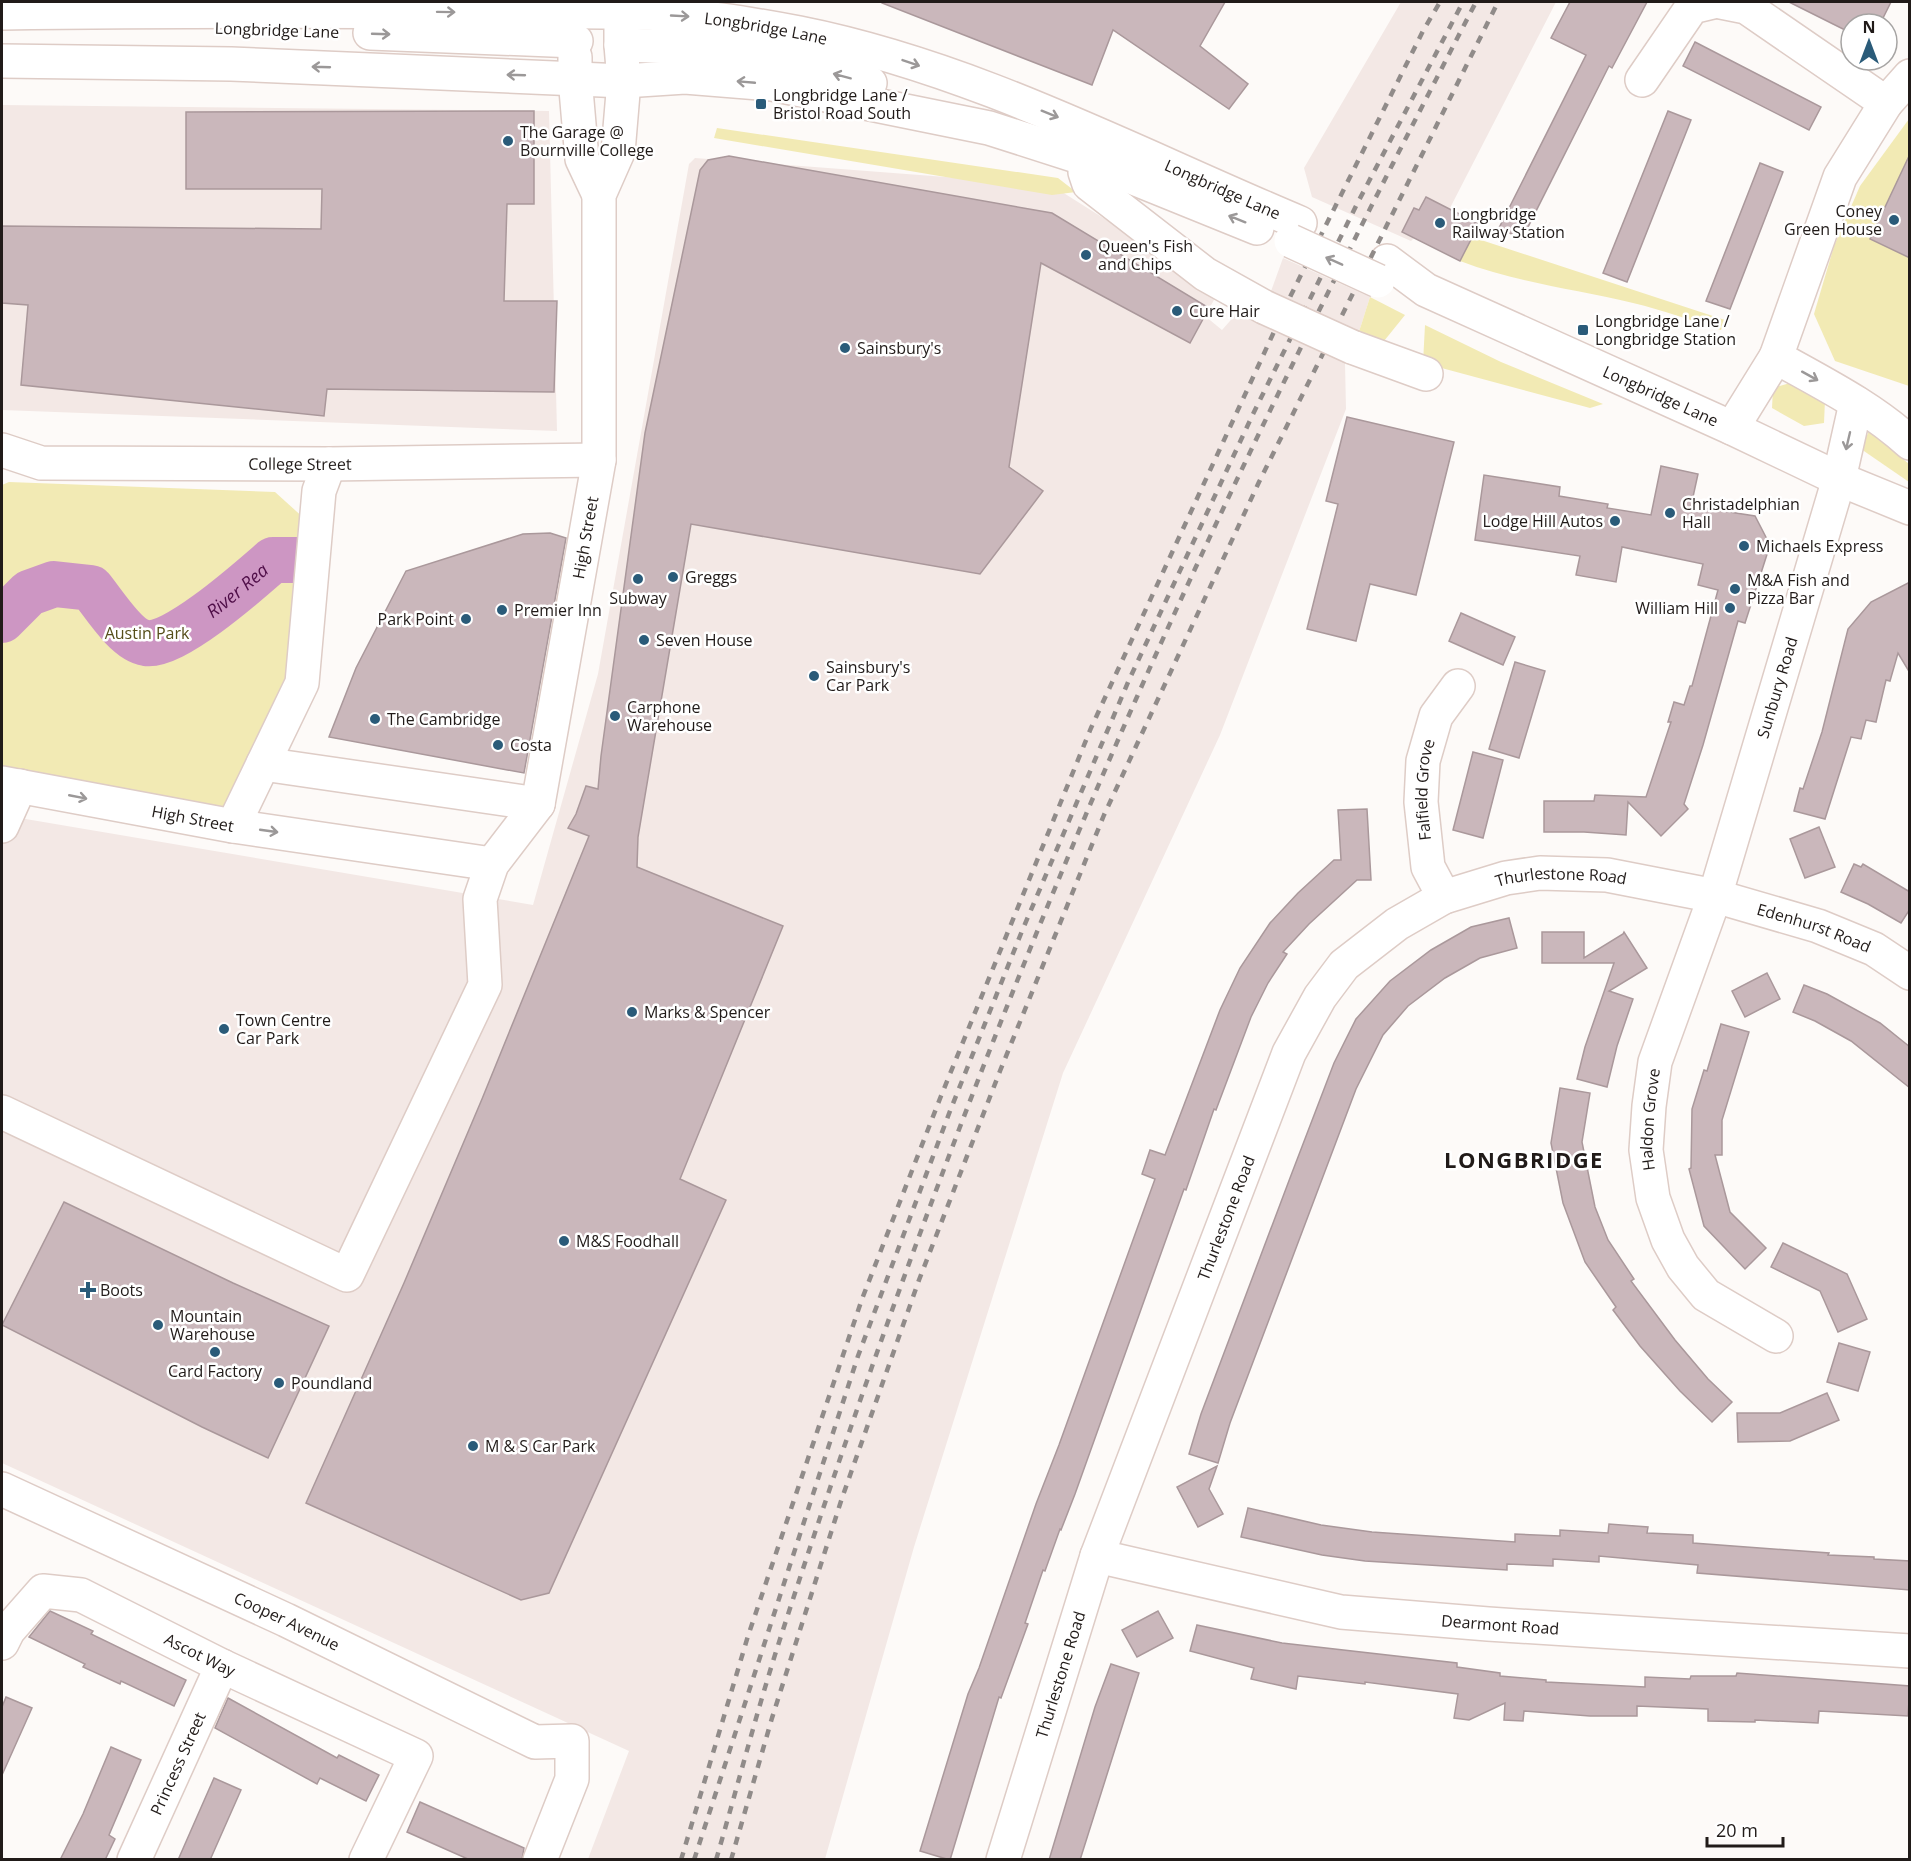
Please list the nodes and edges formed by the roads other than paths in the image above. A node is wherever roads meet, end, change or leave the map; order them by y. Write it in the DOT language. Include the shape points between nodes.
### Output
graph roads {
  1 [pos="1713,2"];
  2 [pos="1721,2"];
  3 [pos="2,13"];
  4 [pos="575,18"];
  5 [pos="621,20"];
  6 [pos="2,42"];
  7 [pos="2,61"];
  8 [pos="231,64"];
  9 [pos="1910,76"];
  10 [pos="575,78"];
  11 [pos="1642,80"];
  12 [pos="624,81"];
  13 [pos="1886,102"];
  14 [pos="1056,148"];
  15 [pos="1089,160"];
  16 [pos="599,195"];
  17 [pos="1295,232"];
  18 [pos="1776,357"];
  19 [pos="1426,374"];
  20 [pos="1856,402"];
  21 [pos="1910,409"];
  22 [pos="1732,428"];
  23 [pos="1910,443"];
  24 [pos="2,450"];
  25 [pos="599,460"];
  26 [pos="329,464"];
  27 [pos="1839,478"];
  28 [pos="1910,508"];
  29 [pos="1458,686"];
  30 [pos="263,764"];
  31 [pos="11,784"];
  32 [pos="538,804"];
  33 [pos="2,826"];
  34 [pos="233,826"];
  35 [pos="492,864"];
  36 [pos="1715,896"];
  37 [pos="1444,897"];
  38 [pos="1910,973"];
  39 [pos="2,1112"];
  40 [pos="1776,1336"];
  41 [pos="2,1489"];
  42 [pos="1097,1556"];
  43 [pos="2,1643"];
  44 [pos="1910,1651"];
  45 [pos="222,1666"];
  46 [pos="134,1860"];
  47 [pos="366,1860"];
  48 [pos="540,1860"];
  49 [pos="1003,1860"];
  1 -- 11 [label="street" via="1692,7"];
  2 -- 13 [label="street" via="1746,7"];
  3 -- 4 [label="street, Longbridge Lane, one-way" via="284,11"];
  4 -- 5 [label="street, Longbridge Lane"];
  4 -- 10 [label="street, High Street"];
  4 -- 12 [label="street"];
  5 -- 12 [label="street, High Street"];
  14 -- 5 [label="street, Longbridge Lane, one-way" via="991,117 783,60 714,48"];
  5 -- 17 [label="street, Longbridge Lane, one-way" via="686,16 798,33 879,52 996,92 1084,128"];
  6 -- 8 [label="street, Longbridge Lane"];
  7 -- 8 [label="street, Longbridge Lane"];
  10 -- 8 [label="street, Longbridge Lane, one-way"];
  9 -- 13 [label="street, Longbridge Lane"];
  10 -- 12 [label="street, Longbridge Lane"];
  10 -- 16 [label="street, High Street" via="582,159"];
  14 -- 12 [label="street, Longbridge Lane, one-way" via="989,128 772,84 685,77"];
  12 -- 16 [label="street, High Street" via="618,152"];
  13 -- 18 [label="street, Longbridge Lane" via="1840,177"];
  14 -- 15 [label="street, Longbridge Lane"];
  17 -- 15 [label="street, Longbridge Lane, one-way"];
  15 -- 19 [label="street, bridge" via="1085,172 1089,184 1206,274 1264,307 1383,360"];
  16 -- 25 [label="street, High Street"];
  17 -- 22 [label="street, Longbridge Lane, bridge"];
  18 -- 20 [label="street, one-way"];
  18 -- 22 [label="street, Longbridge Lane"];
  20 -- 21 [label="street"];
  20 -- 23 [label="street"];
  20 -- 27 [label="street, one-way"];
  22 -- 27 [label="street, Longbridge Lane"];
  24 -- 26 [label="street, College Street" via="41,463"];
  25 -- 26 [label="street, College Street"];
  25 -- 32 [label="street, High Street"];
  26 -- 30 [label="street" via="319,491 302,683"];
  27 -- 28 [label="street, Longbridge Lane"];
  27 -- 36 [label="street, Sunbury Road"];
  29 -- 37 [label="street, Falfield Grove" via="1436,716 1423,761 1421,801 1428,867"];
  30 -- 32 [label="street"];
  30 -- 34 [label="street"];
  31 -- 33 [label="street"];
  31 -- 34 [label="street, High Street, one-way"];
  32 -- 35 [label="street, High Street"];
  34 -- 35 [label="street, High Street, one-way"];
  35 -- 39 [label="street, High Street" via="480,899 485,985 347,1275"];
  36 -- 37 [label="street, Thurlestone Road" via="1607,875 1540,873 1506,878"];
  36 -- 38 [label="street, Edenhurst Road" via="1818,926 1874,949"];
  36 -- 40 [label="street, Haldon Grove" via="1655,1062 1646,1150 1653,1198 1683,1267 1706,1295"];
  37 -- 42 [label="street, Thurlestone Road" via="1397,924 1344,965 1320,997 1289,1053"];
  41 -- 48 [label="street, Cooper Avenue" via="286,1620 535,1742 572,1741 572,1779"];
  42 -- 44 [label="street, Dearmont Road" via="1341,1612"];
  42 -- 49 [label="street, Thurlestone Road"];
  43 -- 45 [label="street, Ascot Way" via="43,1592 81,1595"];
  45 -- 46 [label="street, Princess Street"];
  45 -- 47 [label="street, Ascot Way" via="416,1756"];
}
